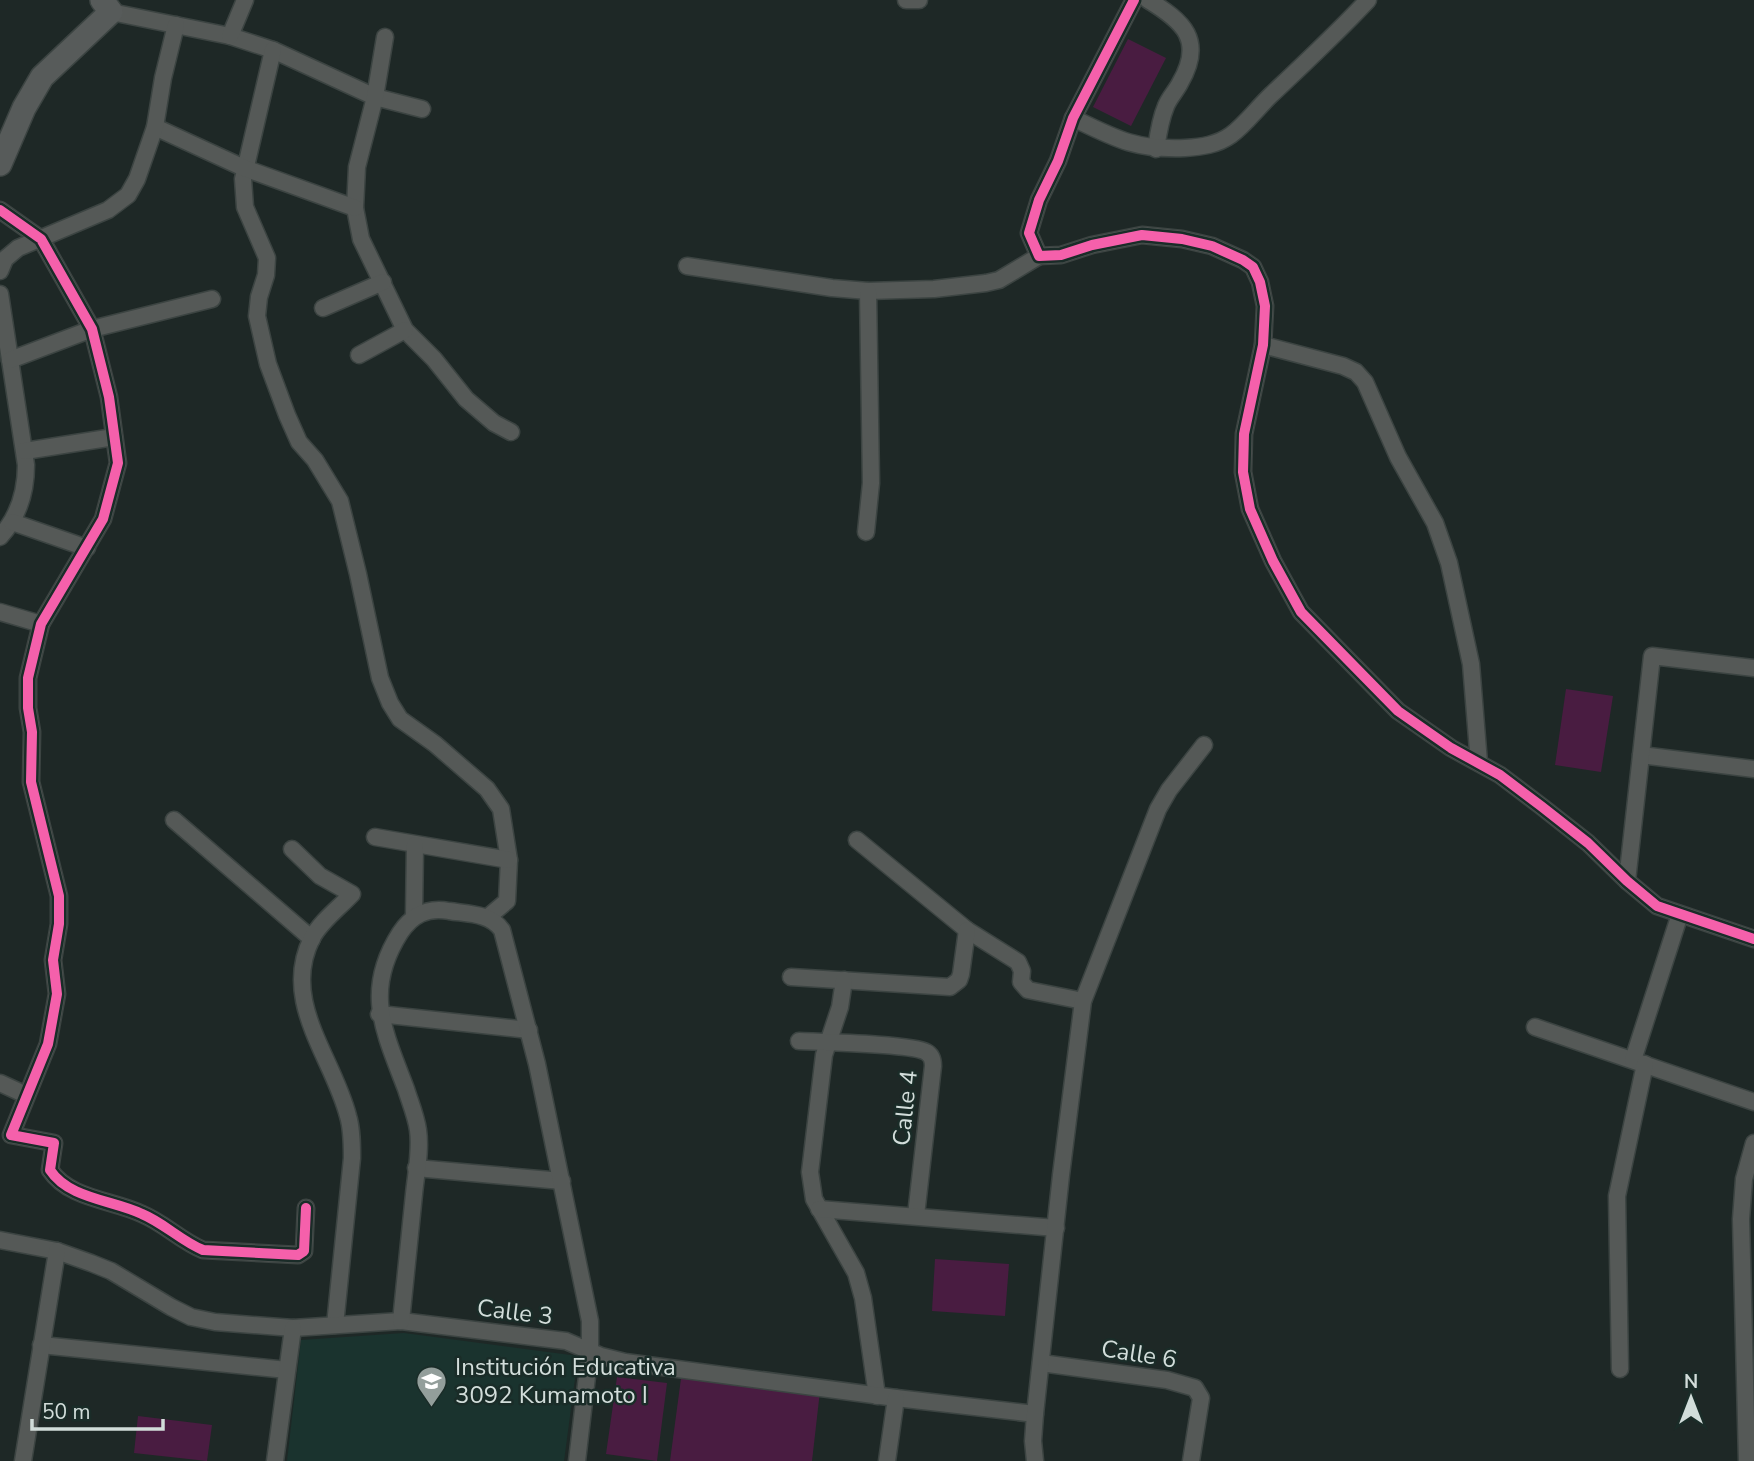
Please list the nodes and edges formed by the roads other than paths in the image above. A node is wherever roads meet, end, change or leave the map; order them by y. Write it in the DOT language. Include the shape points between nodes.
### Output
graph roads {
  1 [pos="245,0"];
  2 [pos="906,0"];
  3 [pos="919,0"];
  4 [pos="1134,0"];
  5 [pos="1148,0"];
  6 [pos="1368,0"];
  7 [pos="116,6"];
  8 [pos="176,25"];
  9 [pos="230,36"];
  10 [pos="385,37"];
  11 [pos="273,50"];
  12 [pos="375,97"];
  13 [pos="422,109"];
  14 [pos="1073,118"];
  15 [pos="155,127"];
  16 [pos="1156,149"];
  17 [pos="0,164"];
  18 [pos="244,169"];
  19 [pos="355,208"];
  20 [pos="0,210"];
  21 [pos="41,239"];
  22 [pos="1039,256"];
  23 [pos="687,266"];
  24 [pos="0,271"];
  25 [pos="383,282"];
  26 [pos="868,291"];
  27 [pos="0,294"];
  28 [pos="212,299"];
  29 [pos="323,308"];
  30 [pos="92,329"];
  31 [pos="405,330"];
  32 [pos="1263,345"];
  33 [pos="359,355"];
  34 [pos="8,369"];
  35 [pos="511,432"];
  36 [pos="114,436"];
  37 [pos="25,451"];
  38 [pos="12,522"];
  39 [pos="866,532"];
  40 [pos="0,537"];
  41 [pos="87,548"];
  42 [pos="0,612"];
  43 [pos="41,624"];
  44 [pos="1754,668"];
  45 [pos="1204,745"];
  46 [pos="1641,755"];
  47 [pos="1479,764"];
  48 [pos="1754,769"];
  49 [pos="174,820"];
  50 [pos="375,837"];
  51 [pos="857,839"];
  52 [pos="415,845"];
  53 [pos="292,849"];
  54 [pos="509,860"];
  55 [pos="1627,881"];
  56 [pos="1680,914"];
  57 [pos="414,916"];
  58 [pos="488,917"];
  59 [pos="967,930"];
  60 [pos="312,939"];
  61 [pos="1754,939"];
  62 [pos="791,977"];
  63 [pos="844,980"];
  64 [pos="1083,1002"];
  65 [pos="379,1014"];
  66 [pos="1535,1027"];
  67 [pos="529,1030"];
  68 [pos="799,1041"];
  69 [pos="827,1042"];
  70 [pos="1639,1062"];
  71 [pos="0,1083"];
  72 [pos="26,1094"];
  73 [pos="1754,1102"];
  74 [pos="1754,1143"];
  75 [pos="416,1168"];
  76 [pos="562,1181"];
  77 [pos="306,1208"];
  78 [pos="819,1209"];
  79 [pos="916,1215"];
  80 [pos="1056,1228"];
  81 [pos="0,1240"];
  82 [pos="57,1251"];
  83 [pos="401,1321"];
  84 [pos="335,1325"];
  85 [pos="293,1328"];
  86 [pos="41,1346"];
  87 [pos="590,1351"];
  88 [pos="1041,1363"];
  89 [pos="288,1370"];
  90 [pos="1620,1370"];
  91 [pos="877,1395"];
  92 [pos="896,1398"];
  93 [pos="1035,1414"];
  94 [pos="23,1461"];
  95 [pos="275,1461"];
  96 [pos="577,1461"];
  97 [pos="887,1461"];
  98 [pos="1035,1461"];
  99 [pos="1191,1461"];
  100 [pos="1747,1461"];
  1 -- 9 [label="street"];
  2 -- 3 [label="street"];
  4 -- 14 [label="street"];
  5 -- 16 [label="street" via="1181,23 1190,52 1185,73 1161,118"];
  6 -- 16 [label="street" via="1230,136 1210,145"];
  7 -- 8 [label="street"];
  7 -- 17 [label="street" via="42,77"];
  8 -- 9 [label="street"];
  8 -- 15 [label="street"];
  9 -- 11 [label="street"];
  10 -- 12 [label="street"];
  11 -- 12 [label="street"];
  11 -- 18 [label="street"];
  12 -- 13 [label="street"];
  12 -- 19 [label="street" via="357,167"];
  14 -- 16 [label="street" via="1123,142"];
  14 -- 22 [label="street" via="1030,233"];
  15 -- 18 [label="street"];
  15 -- 21 [label="street" via="133,188 119,204"];
  18 -- 19 [label="street"];
  18 -- 54 [label="street" via="245,207 267,258 257,316 265,352 299,442 340,501 384,691 400,719 435,744 497,801"];
  19 -- 25 [label="street" via="361,239"];
  20 -- 21 [label="street"];
  21 -- 24 [label="street" via="11,253"];
  21 -- 30 [label="street"];
  22 -- 26 [label="street" via="986,283"];
  22 -- 32 [label="street" via="1142,235 1212,246 1253,267 1265,306"];
  23 -- 26 [label="street"];
  25 -- 29 [label="street"];
  25 -- 31 [label="street"];
  26 -- 39 [label="street" via="871,483"];
  27 -- 34 [label="street"];
  28 -- 30 [label="street"];
  30 -- 34 [label="street"];
  30 -- 36 [label="street"];
  31 -- 33 [label="street"];
  31 -- 35 [label="street" via="466,399"];
  32 -- 47 [label="street" via="1343,366 1365,382 1398,457 1436,523 1449,563 1471,664"];
  32 -- 47 [label="street" via="1244,434 1243,472 1250,509 1273,561 1300,612 1388,701"];
  34 -- 37 [label="street"];
  36 -- 37 [label="street"];
  36 -- 41 [label="street" via="118,463 103,519"];
  37 -- 38 [label="street" via="24,492"];
  38 -- 40 [label="street"];
  38 -- 41 [label="street"];
  41 -- 43 [label="street"];
  42 -- 43 [label="street"];
  43 -- 72 [label="street" via="27,678 31,782 59,896 53,960 57,994 48,1044"];
  44 -- 46 [label="street" via="1652,656"];
  45 -- 64 [label="street" via="1158,809"];
  46 -- 48 [label="street"];
  46 -- 55 [label="street"];
  47 -- 55 [label="street" via="1579,835"];
  49 -- 60 [label="street"];
  50 -- 52 [label="street"];
  51 -- 59 [label="street"];
  52 -- 54 [label="street"];
  52 -- 57 [label="street"];
  53 -- 60 [label="street" via="320,876 352,894"];
  54 -- 58 [label="street" via="507,901"];
  55 -- 56 [label="street" via="1657,906"];
  56 -- 61 [label="street"];
  56 -- 70 [label="street"];
  57 -- 58 [label="street" via="440,909"];
  57 -- 65 [label="street" via="399,934 380,975"];
  58 -- 67 [label="street" via="504,936"];
  59 -- 63 [label="street" via="961,974 950,987"];
  59 -- 64 [label="street" via="1018,962 1021,982 1028,990"];
  60 -- 84 [label="street" via="303,971 309,1026 341,1095 352,1139"];
  62 -- 63 [label="street"];
  63 -- 69 [label="street"];
  64 -- 80 [label="street"];
  65 -- 67 [label="street"];
  65 -- 75 [label="street" via="418,1129"];
  66 -- 70 [label="street"];
  67 -- 76 [label="street"];
  68 -- 69 [label="street, Calle 4"];
  69 -- 78 [label="street" via="810,1172"];
  69 -- 79 [label="street, Calle 4" via="917,1049 932,1060"];
  70 -- 73 [label="street"];
  70 -- 90 [label="street" via="1617,1196"];
  71 -- 72 [label="street"];
  72 -- 77 [label="street" via="11,1135 54,1143 50,1170 55,1178 67,1188 143,1214 203,1250 298,1255 304,1251"];
  74 -- 100 [label="street" via="1744,1179 1741,1219"];
  75 -- 76 [label="street"];
  75 -- 83 [label="street"];
  76 -- 87 [label="street" via="587,1300"];
  78 -- 79 [label="street"];
  78 -- 91 [label="street" via="856,1273"];
  79 -- 80 [label="street"];
  80 -- 88 [label="street"];
  81 -- 82 [label="street, Calle 3"];
  82 -- 85 [label="street, Calle 3" via="111,1272 191,1317"];
  82 -- 86 [label="street"];
  83 -- 84 [label="street, Calle 3"];
  83 -- 87 [label="street, Calle 3" via="566,1341"];
  84 -- 85 [label="street, Calle 3"];
  85 -- 89 [label="street"];
  86 -- 89 [label="street"];
  86 -- 94 [label="street"];
  87 -- 91 [label="street, Calle 3" via="625,1362"];
  87 -- 96 [label="street"];
  88 -- 93 [label="street"];
  88 -- 99 [label="street, Calle 6" via="1195,1388 1201,1398"];
  89 -- 95 [label="street"];
  91 -- 92 [label="street, Calle 3"];
  92 -- 93 [label="street, Calle 3"];
  92 -- 97 [label="street"];
  93 -- 98 [label="street"];
}
